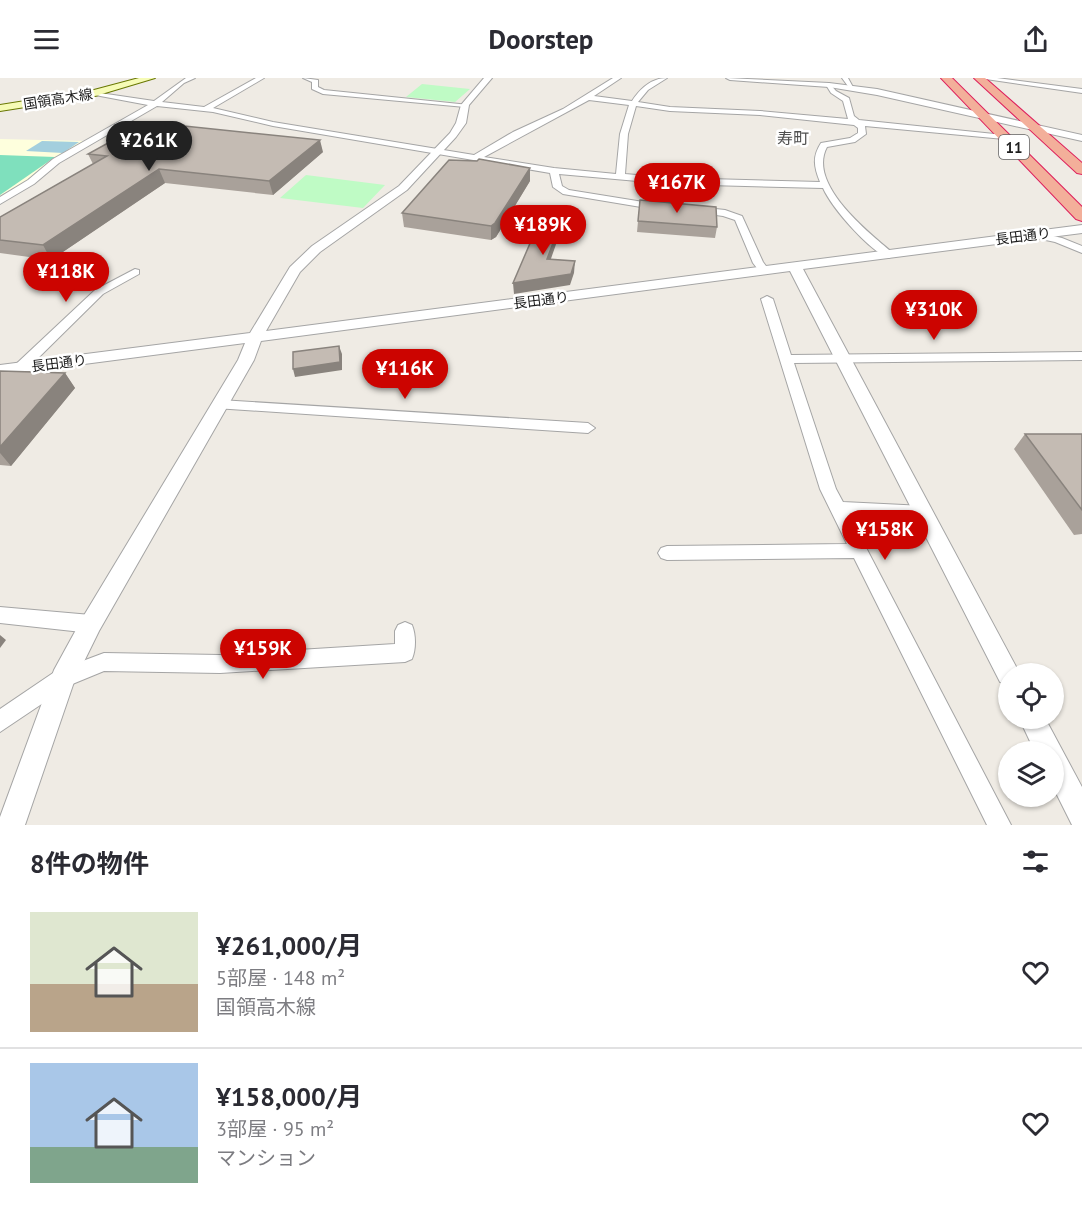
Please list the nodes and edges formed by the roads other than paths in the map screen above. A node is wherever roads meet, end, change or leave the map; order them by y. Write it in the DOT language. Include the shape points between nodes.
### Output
graph roads {
  1 [pos="150,78"];
  2 [pos="192,78"];
  3 [pos="261,78"];
  4 [pos="309,78"];
  5 [pos="488,78"];
  6 [pos="618,78"];
  7 [pos="664,78"];
  8 [pos="730,78"];
  9 [pos="818,78"];
  10 [pos="845,78"];
  11 [pos="946,78"];
  12 [pos="980,78"];
  13 [pos="829,85"];
  14 [pos="852,88"];
  15 [pos="1082,91"];
  16 [pos="95,93"];
  17 [pos="586,97"];
  18 [pos="155,104"];
  19 [pos="634,104"];
  20 [pos="465,105"];
  21 [pos="0,108"];
  22 [pos="206,110"];
  23 [pos="980,114"];
  24 [pos="857,123"];
  25 [pos="1036,128"];
  26 [pos="1004,137"];
  27 [pos="1082,138"];
  28 [pos="439,150"];
  29 [pos="477,157"];
  30 [pos="1082,170"];
  31 [pos="554,171"];
  32 [pos="620,177"];
  33 [pos="826,185"];
  34 [pos="0,201"];
  35 [pos="670,208"];
  36 [pos="681,209"];
  37 [pos="1082,216"];
  38 [pos="1082,229"];
  39 [pos="1031,234"];
  40 [pos="1082,250"];
  41 [pos="889,255"];
  42 [pos="795,267"];
  43 [pos="764,270"];
  44 [pos="135,272"];
  45 [pos="767,299"];
  46 [pos="255,338"];
  47 [pos="1082,356"];
  48 [pos="844,357"];
  49 [pos="787,358"];
  50 [pos="20,368"];
  51 [pos="0,370"];
  52 [pos="220,405"];
  53 [pos="588,428"];
  54 [pos="839,508"];
  55 [pos="924,512"];
  56 [pos="860,551"];
  57 [pos="667,553"];
  58 [pos="0,615"];
  59 [pos="91,624"];
  60 [pos="405,631"];
  61 [pos="1002,663"];
  62 [pos="63,678"];
  63 [pos="0,721"];
  64 [pos="1064,781"];
  65 [pos="1082,815"];
  66 [pos="11,825"];
  67 [pos="999,825"];
  1 -- 16 [label="main road, 国領高木線"];
  2 -- 18 [label="street"];
  3 -- 22 [label="street"];
  4 -- 20 [label="street" via="316,81 316,90 323,92"];
  5 -- 20 [label="street"];
  6 -- 17 [label="street"];
  7 -- 19 [label="street" via="644,90"];
  8 -- 13 [label="street"];
  9 -- 14 [label="street"];
  10 -- 14 [label="street"];
  11 -- 23 [label="highway, 11"];
  12 -- 15 [label="street"];
  12 -- 25 [label="highway, 11"];
  13 -- 14 [label="street"];
  13 -- 24 [label="street" via="833,93 846,100 850,117"];
  14 -- 23 [label="street"];
  16 -- 18 [label="street"];
  16 -- 21 [label="main road, 国領高木線"];
  17 -- 19 [label="street"];
  17 -- 29 [label="street"];
  18 -- 22 [label="street"];
  18 -- 34 [label="street" via="56,161"];
  19 -- 24 [label="street"];
  19 -- 32 [label="street" via="624,129"];
  20 -- 28 [label="street" via="461,123"];
  22 -- 28 [label="street"];
  23 -- 25 [label="street"];
  23 -- 26 [label="highway, 11"];
  24 -- 26 [label="street"];
  24 -- 33 [label="street" via="862,134 824,145 818,154"];
  25 -- 27 [label="street"];
  25 -- 30 [label="highway, 11"];
  26 -- 37 [label="highway, 11"];
  28 -- 29 [label="street"];
  28 -- 46 [label="street" via="387,201 316,249 285,285"];
  29 -- 31 [label="street"];
  31 -- 32 [label="street"];
  31 -- 35 [label="street" via="558,187 566,192"];
  32 -- 33 [label="street"];
  33 -- 41 [label="street" via="843,216"];
  36 -- 43 [label="street" via="739,218"];
  38 -- 39 [label="street, 長田通り"];
  39 -- 40 [label="street"];
  39 -- 41 [label="street, 長田通り"];
  41 -- 42 [label="street, 長田通り"];
  42 -- 43 [label="street, 長田通り"];
  42 -- 48 [label="street"];
  43 -- 46 [label="street, 長田通り"];
  44 -- 50 [label="street" via="99,292"];
  45 -- 49 [label="street"];
  46 -- 50 [label="street, 長田通り"];
  46 -- 52 [label="street"];
  47 -- 48 [label="street"];
  48 -- 49 [label="street"];
  48 -- 55 [label="street"];
  49 -- 54 [label="street" via="828,489"];
  50 -- 51 [label="street, 長田通り"];
  52 -- 53 [label="street"];
  52 -- 59 [label="street"];
  54 -- 55 [label="street"];
  54 -- 56 [label="street"];
  55 -- 61 [label="street"];
  56 -- 57 [label="street"];
  56 -- 67 [label="street"];
  58 -- 59 [label="street"];
  59 -- 62 [label="street"];
  60 -- 62 [label="street" via="405,654 220,664 104,662"];
  62 -- 63 [label="street"];
  62 -- 66 [label="street"];
  64 -- 65 [label="street"];
}
